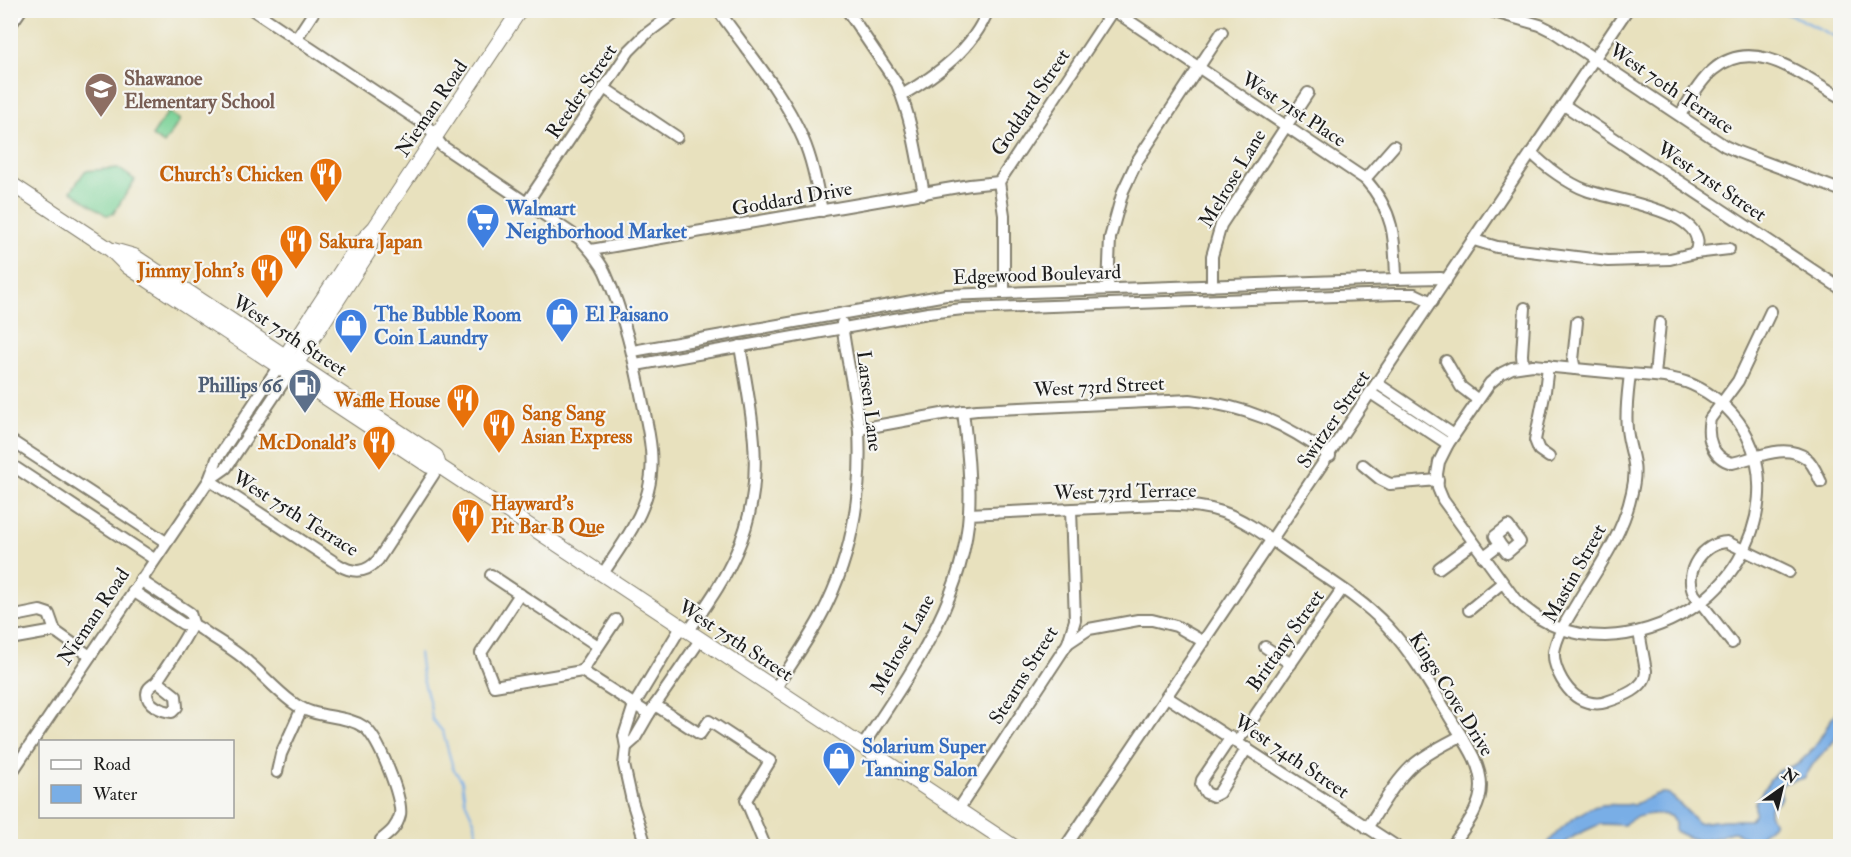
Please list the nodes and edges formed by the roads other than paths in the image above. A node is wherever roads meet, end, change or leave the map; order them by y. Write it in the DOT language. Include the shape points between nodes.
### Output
graph roads {
  1 [pos="21,10"];
  2 [pos="253,10"];
  3 [pos="315,10"];
  4 [pos="520,10"];
  5 [pos="678,10"];
  6 [pos="718,10"];
  7 [pos="847,10"];
  8 [pos="988,10"];
  9 [pos="1113,10"];
  10 [pos="1487,10"];
  11 [pos="1627,10"];
  12 [pos="10,26"];
  13 [pos="1222,32"];
  14 [pos="296,39"];
  15 [pos="1596,58"];
  16 [pos="1198,68"];
  17 [pos="604,88"];
  18 [pos="1308,93"];
  19 [pos="902,95"];
  20 [pos="1840,98"];
  21 [pos="1564,105"];
  22 [pos="1680,115"];
  23 [pos="1285,125"];
  24 [pos="676,137"];
  25 [pos="435,138"];
  26 [pos="1394,146"];
  27 [pos="1532,153"];
  28 [pos="1365,179"];
  29 [pos="999,182"];
  30 [pos="10,183"];
  31 [pos="1840,190"];
  32 [pos="924,194"];
  33 [pos="526,204"];
  34 [pos="822,211"];
  35 [pos="1474,240"];
  36 [pos="1729,249"];
  37 [pos="591,250"];
  38 [pos="1695,253"];
  39 [pos="1396,279"];
  40 [pos="1446,281"];
  41 [pos="1212,286"];
  42 [pos="1840,288"];
  43 [pos="1108,289"];
  44 [pos="1004,292"];
  45 [pos="1432,302"];
  46 [pos="1525,308"];
  47 [pos="1770,310"];
  48 [pos="841,314"];
  49 [pos="1577,322"];
  50 [pos="1660,323"];
  51 [pos="842,328"];
  52 [pos="740,346"];
  53 [pos="633,351"];
  54 [pos="1446,361"];
  55 [pos="288,365"];
  56 [pos="636,365"];
  57 [pos="1523,366"];
  58 [pos="1548,366"];
  59 [pos="1575,369"];
  60 [pos="1630,374"];
  61 [pos="1655,375"];
  62 [pos="1375,389"];
  63 [pos="1478,400"];
  64 [pos="1722,403"];
  65 [pos="963,411"];
  66 [pos="859,429"];
  67 [pos="1451,439"];
  68 [pos="10,440"];
  69 [pos="1330,456"];
  70 [pos="1756,457"];
  71 [pos="1549,458"];
  72 [pos="10,464"];
  73 [pos="1364,465"];
  74 [pos="439,466"];
  75 [pos="209,480"];
  76 [pos="1438,480"];
  77 [pos="1821,482"];
  78 [pos="1071,510"];
  79 [pos="969,514"];
  80 [pos="1272,541"];
  81 [pos="166,542"];
  82 [pos="1473,543"];
  83 [pos="1500,544"];
  84 [pos="1743,549"];
  85 [pos="1483,557"];
  86 [pos="154,559"];
  87 [pos="1439,568"];
  88 [pos="1789,572"];
  89 [pos="491,575"];
  90 [pos="602,575"];
  91 [pos="140,580"];
  92 [pos="1503,583"];
  93 [pos="1342,589"];
  94 [pos="133,591"];
  95 [pos="520,594"];
  96 [pos="1700,602"];
  97 [pos="1469,610"];
  98 [pos="10,617"];
  99 [pos="616,620"];
  100 [pos="193,623"];
  101 [pos="1563,630"];
  102 [pos="55,631"];
  103 [pos="1638,632"];
  104 [pos="690,633"];
  105 [pos="10,639"];
  106 [pos="1068,642"];
  107 [pos="1204,642"];
  108 [pos="1732,643"];
  109 [pos="598,646"];
  110 [pos="1265,647"];
  111 [pos="90,656"];
  112 [pos="1291,664"];
  113 [pos="582,671"];
  114 [pos="157,681"];
  115 [pos="775,689"];
  116 [pos="1167,697"];
  117 [pos="634,705"];
  118 [pos="655,705"];
  119 [pos="302,708"];
  120 [pos="649,714"];
  121 [pos="1461,736"];
  122 [pos="1234,740"];
  123 [pos="626,747"];
  124 [pos="862,747"];
  125 [pos="1247,748"];
  126 [pos="277,772"];
  127 [pos="10,775"];
  128 [pos="958,810"];
  129 [pos="1367,828"];
  130 [pos="381,840"];
  131 [pos="646,846"];
  132 [pos="762,846"];
  133 [pos="1013,846"];
  134 [pos="1066,846"];
  135 [pos="1396,846"];
  136 [pos="1452,846"];
  1 -- 12 [label="street"];
  2 -- 14 [label="street"];
  3 -- 14 [label="street"];
  4 -- 25 [label="main road, Nieman Road"];
  5 -- 17 [label="street, Reeder Street" via="629,51"];
  6 -- 34 [label="street" via="795,123 811,159"];
  7 -- 19 [label="street"];
  8 -- 19 [label="street" via="966,47"];
  9 -- 16 [label="street, West 71st Place"];
  9 -- 29 [label="street, Goddard Street"];
  10 -- 15 [label="street, West 70th Terrace" via="1540,25"];
  11 -- 15 [label="street, Switzer Street"];
  13 -- 16 [label="street"];
  14 -- 25 [label="street" via="427,126"];
  15 -- 21 [label="street, Switzer Street"];
  15 -- 22 [label="street, West 70th Terrace"];
  16 -- 23 [label="street, West 71st Place"];
  16 -- 43 [label="street" via="1137,161 1123,190 1110,238"];
  17 -- 24 [label="street"];
  17 -- 33 [label="street, Reeder Street"];
  18 -- 23 [label="street, Melrose Lane"];
  19 -- 32 [label="street"];
  20 -- 22 [label="street" via="1772,59 1742,56 1714,69"];
  21 -- 27 [label="street, Switzer Street"];
  21 -- 42 [label="street, West 71st Street"];
  22 -- 31 [label="street, West 70th Terrace" via="1738,153"];
  23 -- 28 [label="street, West 71st Place"];
  23 -- 41 [label="street, Melrose Lane" via="1221,225 1212,256"];
  25 -- 33 [label="street"];
  25 -- 55 [label="main road, Nieman Road" via="375,227 358,245"];
  26 -- 28 [label="street"];
  27 -- 35 [label="street, Switzer Street"];
  27 -- 38 [label="street" via="1580,188 1685,221 1696,238"];
  28 -- 39 [label="street, West 71st Place" via="1392,224"];
  29 -- 32 [label="street, Goddard Drive"];
  29 -- 44 [label="street, Goddard Street" via="1004,215"];
  30 -- 55 [label="main road, West 75th Street" via="111,250 134,256"];
  32 -- 34 [label="street, Goddard Drive"];
  33 -- 37 [label="street"];
  34 -- 37 [label="street, Goddard Drive"];
  35 -- 38 [label="street" via="1497,247 1608,261 1670,259"];
  35 -- 40 [label="street, Switzer Street"];
  36 -- 38 [label="street"];
  37 -- 53 [label="street" via="604,270"];
  39 -- 40 [label="street, Edgewood Boulevard"];
  39 -- 41 [label="street, Edgewood Boulevard"];
  40 -- 45 [label="street, Switzer Street"];
  41 -- 43 [label="street, Edgewood Boulevard"];
  43 -- 44 [label="street, Edgewood Boulevard"];
  44 -- 48 [label="street, Edgewood Boulevard" via="946,295"];
  45 -- 51 [label="street, Edgewood Boulevard" via="1415,294 1396,294 986,308 928,313"];
  45 -- 62 [label="street, Switzer Street"];
  46 -- 57 [label="street"];
  47 -- 64 [label="street" via="1738,381"];
  48 -- 51 [label="street, Larsen Lane"];
  48 -- 53 [label="street, Edgewood Boulevard"];
  49 -- 59 [label="street"];
  50 -- 61 [label="street"];
  51 -- 52 [label="street, Edgewood Boulevard"];
  51 -- 66 [label="street, Larsen Lane"];
  52 -- 56 [label="street, Edgewood Boulevard"];
  52 -- 104 [label="street" via="755,438 752,500 736,555"];
  53 -- 56 [label="street"];
  54 -- 63 [label="street" via="1461,387"];
  55 -- 74 [label="main road, West 75th Street" via="429,466"];
  55 -- 75 [label="street, Nieman Road" via="226,468"];
  56 -- 90 [label="street" via="652,451 652,472 640,514"];
  57 -- 58 [label="street"];
  57 -- 63 [label="street" via="1495,377"];
  58 -- 59 [label="street"];
  58 -- 71 [label="street" via="1535,441"];
  59 -- 60 [label="street"];
  60 -- 61 [label="street"];
  60 -- 101 [label="street, Mastin Street" via="1627,424 1636,472 1632,493 1615,542"];
  61 -- 64 [label="street" via="1699,387"];
  62 -- 67 [label="street"];
  62 -- 69 [label="street, Switzer Street"];
  63 -- 67 [label="street"];
  64 -- 70 [label="street" via="1742,425"];
  64 -- 70 [label="street" via="1708,427 1716,455 1732,463"];
  65 -- 66 [label="street, West 73rd Street"];
  65 -- 69 [label="street, West 73rd Street" via="1164,400 1215,403 1268,418"];
  65 -- 79 [label="street, Melrose Lane" via="969,455"];
  66 -- 115 [label="street, Larsen Lane" via="859,484 847,551 818,621"];
  67 -- 76 [label="street" via="1439,462"];
  68 -- 81 [label="street"];
  69 -- 80 [label="street, Switzer Street"];
  70 -- 77 [label="street" via="1793,452 1806,458"];
  70 -- 84 [label="street" via="1760,496"];
  72 -- 86 [label="street"];
  73 -- 76 [label="street" via="1390,484"];
  74 -- 75 [label="street, West 75th Terrace" via="385,551 372,566 355,572"];
  74 -- 90 [label="main road, West 75th Street"];
  75 -- 81 [label="street, Nieman Road"];
  76 -- 82 [label="street" via="1443,500"];
  78 -- 79 [label="street, West 73rd Terrace"];
  78 -- 80 [label="street, West 73rd Terrace" via="1198,506 1231,515"];
  78 -- 106 [label="street, Stearns Street" via="1075,621"];
  79 -- 124 [label="street, Melrose Lane" via="957,576 936,629"];
  80 -- 93 [label="street, Kings Cove Drive"];
  80 -- 107 [label="street, Switzer Street"];
  81 -- 86 [label="street, Nieman Road"];
  82 -- 85 [label="street"];
  82 -- 87 [label="street"];
  83 -- 85 [label="street"];
  84 -- 88 [label="street"];
  84 -- 96 [label="street" via="1730,572"];
  84 -- 96 [label="street" via="1727,542 1708,547 1690,573 1689,585"];
  85 -- 92 [label="street"];
  86 -- 91 [label="street, Nieman Road"];
  89 -- 95 [label="street"];
  90 -- 104 [label="main road, West 75th Street"];
  91 -- 94 [label="street, Nieman Road"];
  91 -- 100 [label="street" via="190,613"];
  92 -- 97 [label="street"];
  92 -- 101 [label="street" via="1525,609"];
  93 -- 112 [label="street, Brittany Street"];
  93 -- 121 [label="street, Kings Cove Drive" via="1362,602 1407,649"];
  94 -- 100 [label="street" via="183,624"];
  94 -- 111 [label="street, Nieman Road"];
  95 -- 109 [label="street"];
  95 -- 113 [label="street" via="481,653 494,686"];
  96 -- 103 [label="street" via="1669,621"];
  96 -- 108 [label="street"];
  98 -- 102 [label="street" via="40,611 50,614"];
  99 -- 109 [label="street"];
  100 -- 114 [label="street"];
  100 -- 119 [label="street" via="233,650"];
  101 -- 103 [label="street" via="1591,636"];
  101 -- 103 [label="street, Mastin Street" via="1554,653 1555,665 1572,692 1596,704 1644,682 1646,671"];
  102 -- 105 [label="street"];
  102 -- 111 [label="street"];
  104 -- 115 [label="main road, West 75th Street"];
  104 -- 117 [label="street"];
  104 -- 118 [label="street"];
  106 -- 107 [label="street" via="1089,629 1152,620 1176,626"];
  106 -- 128 [label="street, Stearns Street"];
  107 -- 116 [label="street, Switzer Street"];
  109 -- 113 [label="street"];
  110 -- 112 [label="street"];
  111 -- 127 [label="street, Nieman Road"];
  112 -- 122 [label="street, Brittany Street"];
  113 -- 117 [label="street"];
  115 -- 124 [label="main road, West 75th Street"];
  116 -- 122 [label="street, West 74th Street"];
  116 -- 134 [label="street, Switzer Street"];
  117 -- 120 [label="street"];
  117 -- 123 [label="street" via="624,736"];
  118 -- 120 [label="street"];
  118 -- 132 [label="street" via="700,734 709,721 770,761 746,800"];
  119 -- 126 [label="street"];
  119 -- 130 [label="street" via="352,720 368,729 380,750 400,813 394,830"];
  120 -- 123 [label="street"];
  121 -- 129 [label="street" via="1413,766"];
  121 -- 136 [label="street, Kings Cove Drive" via="1478,768 1480,793 1474,813"];
  122 -- 125 [label="street, West 74th Street"];
  122 -- 125 [label="street, Brittany Street" via="1202,780 1206,793 1219,793"];
  123 -- 131 [label="street" via="624,765"];
  124 -- 128 [label="main road, West 75th Street"];
  125 -- 129 [label="street, West 74th Street"];
  128 -- 133 [label="main road, West 75th Street"];
  129 -- 135 [label="street, West 74th Street"];
}
